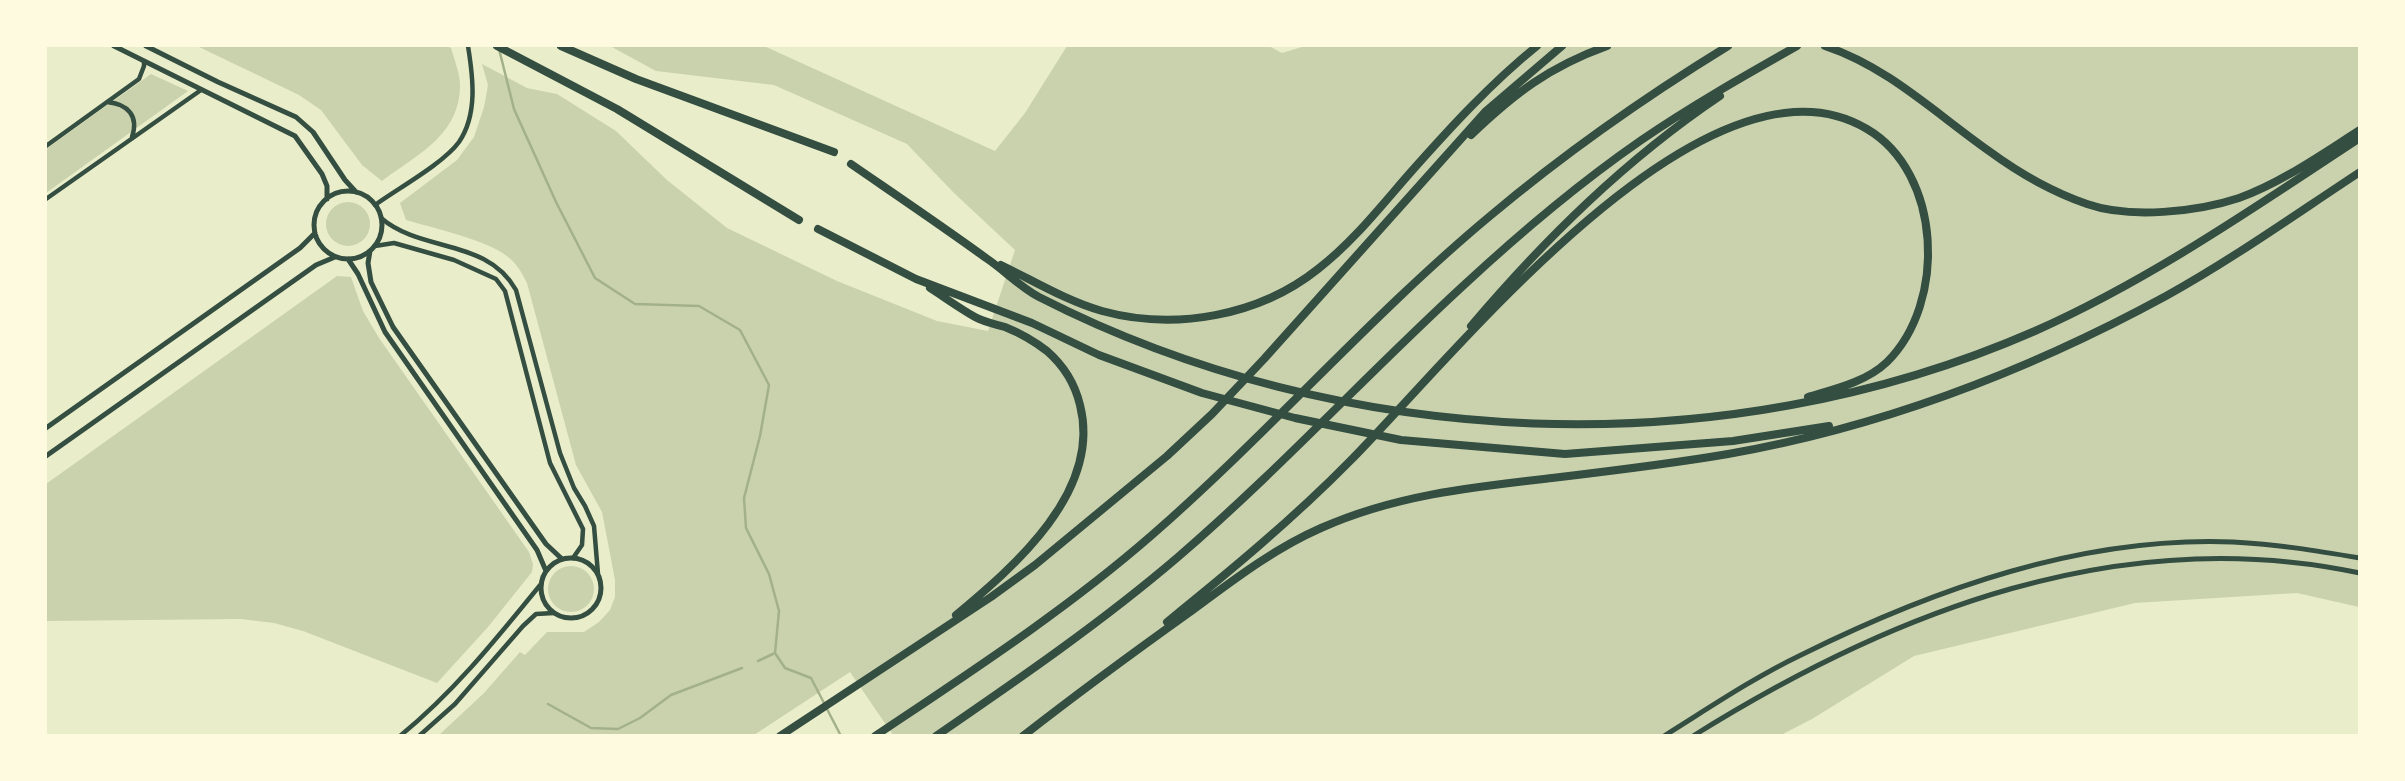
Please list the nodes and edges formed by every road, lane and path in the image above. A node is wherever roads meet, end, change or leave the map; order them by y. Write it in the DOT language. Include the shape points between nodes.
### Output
graph roads {
  1 [pos="114,46"];
  2 [pos="146,46"];
  3 [pos="468,46"];
  4 [pos="497,46"];
  5 [pos="561,46"];
  6 [pos="1537,46"];
  7 [pos="1562,46"];
  8 [pos="1607,46"];
  9 [pos="1728,46"];
  10 [pos="1825,46"];
  11 [pos="1793,48"];
  12 [pos="144,61"];
  13 [pos="201,90"];
  14 [pos="107,102"];
  15 [pos="2360,130"];
  16 [pos="132,138"];
  17 [pos="2360,138"];
  18 [pos="46,146"];
  19 [pos="834,152"];
  20 [pos="851,164"];
  21 [pos="1434,170"];
  22 [pos="2360,172"];
  23 [pos="356,192"];
  24 [pos="46,199"];
  25 [pos="327,199"];
  26 [pos="375,205"];
  27 [pos="381,218"];
  28 [pos="799,220"];
  29 [pos="818,229"];
  30 [pos="315,233"];
  31 [pos="375,246"];
  32 [pos="370,251"];
  33 [pos="983,255"];
  34 [pos="335,257"];
  35 [pos="348,259"];
  36 [pos="916,279"];
  37 [pos="1419,388"];
  38 [pos="1772,409"];
  39 [pos="1877,417"];
  40 [pos="46,427"];
  41 [pos="46,456"];
  42 [pos="573,558"];
  43 [pos="2360,558"];
  44 [pos="562,559"];
  45 [pos="546,571"];
  46 [pos="2360,573"];
  47 [pos="598,574"];
  48 [pos="541,583"];
  49 [pos="554,613"];
  50 [pos="927,639"];
  51 [pos="1090,685"];
  52 [pos="400,736"];
  53 [pos="419,736"];
  54 [pos="780,736"];
  55 [pos="875,736"];
  56 [pos="936,736"];
  57 [pos="1023,736"];
  58 [pos="1664,736"];
  59 [pos="1693,736"];
  1 -- 12 [label="street"];
  2 -- 23 [label="street" via="296,117 313,132"];
  3 -- 26 [label="street" via="473,94 459,142"];
  4 -- 28 [label="highway" via="617,108"];
  5 -- 19 [label="highway" via="636,79"];
  6 -- 33 [label="highway" via="1476,103 1357,234 1318,270 1279,295 1229,313 1159,319 1104,311"];
  7 -- 21 [label="highway" via="1486,111"];
  8 -- 21 [label="highway" via="1533,82"];
  9 -- 55 [label="highway" via="1655,91 1488,218 1150,536 975,669"];
  10 -- 15 [label="highway" via="1850,54 1913,92 2041,185 2089,205 2129,212 2203,207 2240,198"];
  11 -- 37 [label="highway" via="1697,111 1604,185 1493,301"];
  11 -- 56 [label="highway" via="1692,107 1575,190 1464,285 1177,557 1055,653"];
  12 -- 13 [label="street"];
  12 -- 14 [label="street" via="139,79"];
  13 -- 16 [label="street"];
  13 -- 25 [label="street" via="295,136 323,174"];
  14 -- 16 [label="street" via="132,114"];
  14 -- 18 [label="street"];
  16 -- 24 [label="street"];
  17 -- 38 [label="highway" via="2196,245 2034,331 1946,365"];
  20 -- 33 [label="highway"];
  21 -- 50 [label="highway" via="1264,359 1167,456 1045,558"];
  22 -- 39 [label="highway" via="2156,301 2049,355"];
  23 -- 25 [label="street"];
  23 -- 26 [label="street"];
  25 -- 30 [label="street" via="316,214"];
  26 -- 27 [label="street"];
  27 -- 31 [label="street"];
  27 -- 47 [label="street" via="397,230 485,258 509,278 560,453 594,526"];
  29 -- 36 [label="highway"];
  30 -- 34 [label="street"];
  30 -- 40 [label="street"];
  31 -- 32 [label="street"];
  31 -- 42 [label="street" via="394,243 454,260 496,279 505,291 550,463 583,529 582,545"];
  32 -- 35 [label="street"];
  32 -- 44 [label="street" via="371,282 393,327 546,544"];
  33 -- 38 [label="highway" via="1033,294 1099,326 1221,370 1320,396 1424,415 1571,425 1645,423"];
  34 -- 35 [label="street"];
  34 -- 41 [label="street" via="316,265"];
  35 -- 45 [label="street" via="385,332 537,550"];
  36 -- 39 [label="highway" via="1202,393 1401,440 1565,454 1733,441"];
  36 -- 50 [label="highway" via="976,318 1019,333 1052,356 1078,397 1084,438 1074,478 1042,531 994,583"];
  37 -- 38 [label="highway" via="1555,248 1650,172 1707,137 1748,121 1794,111 1828,113 1875,134 1909,174 1926,229 1924,288 1910,330 1884,365 1847,385"];
  37 -- 51 [label="highway" via="1275,531"];
  39 -- 51 [label="highway" via="1730,453 1436,492 1357,513 1263,559"];
  42 -- 44 [label="street"];
  42 -- 47 [label="street"];
  43 -- 58 [label="street" via="2298,547 2182,543 2091,554 2006,572 1932,597 1799,656"];
  44 -- 45 [label="street"];
  45 -- 48 [label="street"];
  46 -- 59 [label="street" via="2236,558 2183,559 2126,564 2035,583 1954,605 1868,641 1808,669"];
  47 -- 49 [label="street" via="600,597 591,611 573,618"];
  48 -- 49 [label="street" via="543,600"];
  48 -- 52 [label="street" via="465,676"];
  49 -- 53 [label="street" via="536,614 455,704"];
  50 -- 54 [label="highway"];
  51 -- 57 [label="highway"];
}
